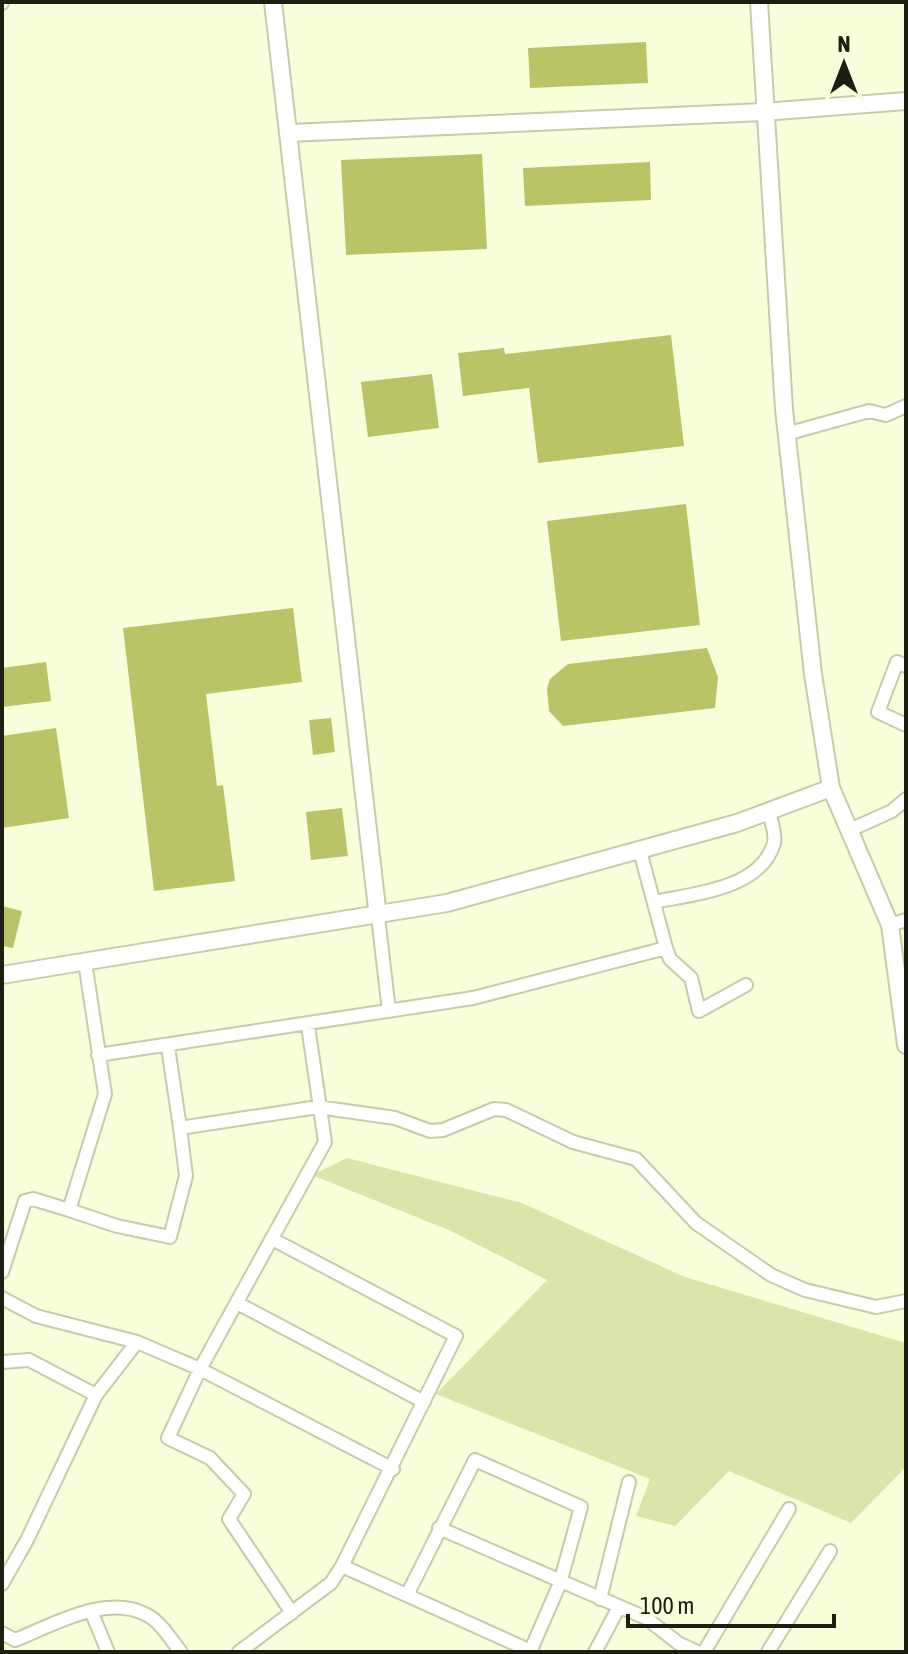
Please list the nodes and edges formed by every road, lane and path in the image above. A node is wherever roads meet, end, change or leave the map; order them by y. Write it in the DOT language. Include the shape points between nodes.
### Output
graph roads {
  1 [pos="273,2"];
  2 [pos="759,2"];
  3 [pos="906,101"];
  4 [pos="763,112"];
  5 [pos="289,133"];
  6 [pos="906,406"];
  7 [pos="786,434"];
  8 [pos="906,666"];
  9 [pos="906,725"];
  10 [pos="831,788"];
  11 [pos="906,799"];
  12 [pos="769,812"];
  13 [pos="850,830"];
  14 [pos="640,851"];
  15 [pos="654,902"];
  16 [pos="378,917"];
  17 [pos="898,922"];
  18 [pos="666,948"];
  19 [pos="85,962"];
  20 [pos="2,975"];
  21 [pos="746,985"];
  22 [pos="389,1011"];
  23 [pos="308,1026"];
  24 [pos="906,1045"];
  25 [pos="168,1047"];
  26 [pos="98,1055"];
  27 [pos="318,1107"];
  28 [pos="180,1128"];
  29 [pos="69,1210"];
  30 [pos="274,1240"];
  31 [pos="2,1272"];
  32 [pos="2,1298"];
  33 [pos="906,1301"];
  34 [pos="239,1304"];
  35 [pos="137,1342"];
  36 [pos="2,1362"];
  37 [pos="200,1369"];
  38 [pos="96,1395"];
  39 [pos="424,1402"];
  40 [pos="393,1469"];
  41 [pos="629,1482"];
  42 [pos="789,1509"];
  43 [pos="439,1528"];
  44 [pos="830,1551"];
  45 [pos="342,1566"];
  46 [pos="560,1583"];
  47 [pos="2,1584"];
  48 [pos="407,1595"];
  49 [pos="600,1599"];
  50 [pos="619,1607"];
  51 [pos="91,1611"];
  52 [pos="292,1613"];
  53 [pos="2,1633"];
  54 [pos="676,1647"];
  55 [pos="108,1652"];
  56 [pos="181,1652"];
  57 [pos="239,1652"];
  58 [pos="531,1652"];
  59 [pos="595,1652"];
  60 [pos="697,1652"];
  61 [pos="704,1652"];
  62 [pos="768,1652"];
  1 -- 5 [label="street"];
  2 -- 4 [label="street"];
  3 -- 4 [label="street"];
  4 -- 5 [label="street"];
  4 -- 7 [label="street"];
  5 -- 16 [label="street"];
  6 -- 7 [label="street" via="886,415 869,411"];
  7 -- 10 [label="street"];
  8 -- 9 [label="street" via="897,662 878,712"];
  10 -- 12 [label="street"];
  10 -- 13 [label="street"];
  11 -- 13 [label="street"];
  12 -- 14 [label="street"];
  12 -- 15 [label="street" via="775,841 763,862 731,885"];
  13 -- 17 [label="street"];
  14 -- 15 [label="street"];
  14 -- 16 [label="street"];
  15 -- 18 [label="street"];
  16 -- 19 [label="street"];
  16 -- 22 [label="street"];
  17 -- 24 [label="street"];
  18 -- 21 [label="street" via="691,978 699,1011"];
  18 -- 22 [label="street" via="473,998"];
  19 -- 20 [label="street"];
  19 -- 26 [label="street"];
  22 -- 23 [label="street"];
  23 -- 25 [label="street"];
  23 -- 27 [label="street"];
  25 -- 26 [label="street"];
  25 -- 28 [label="street"];
  26 -- 29 [label="street" via="105,1094"];
  27 -- 28 [label="street"];
  27 -- 30 [label="street" via="325,1142"];
  27 -- 33 [label="street" via="395,1118 430,1131 494,1109 506,1110 573,1142 636,1159 696,1223 771,1275 805,1290 876,1307"];
  28 -- 29 [label="street" via="186,1176 170,1237"];
  29 -- 31 [label="street" via="25,1201"];
  30 -- 34 [label="street"];
  30 -- 39 [label="street" via="456,1336"];
  32 -- 35 [label="street" via="36,1316"];
  34 -- 37 [label="street"];
  34 -- 39 [label="street"];
  35 -- 37 [label="street"];
  35 -- 38 [label="street"];
  36 -- 38 [label="street" via="29,1360"];
  37 -- 40 [label="street"];
  37 -- 52 [label="street" via="168,1438 210,1458 244,1494 229,1519"];
  38 -- 47 [label="street"];
  39 -- 40 [label="street"];
  40 -- 45 [label="street"];
  41 -- 49 [label="street"];
  42 -- 61 [label="street"];
  43 -- 46 [label="street"];
  43 -- 46 [label="street" via="475,1460 581,1507"];
  43 -- 48 [label="street"];
  44 -- 62 [label="street"];
  45 -- 48 [label="street"];
  45 -- 52 [label="street" via="331,1583"];
  46 -- 49 [label="street"];
  46 -- 58 [label="street"];
  48 -- 58 [label="street"];
  49 -- 50 [label="street"];
  50 -- 54 [label="street" via="646,1618"];
  50 -- 59 [label="street"];
  51 -- 53 [label="street" via="15,1640"];
  51 -- 55 [label="street"];
  51 -- 56 [label="street" via="147,1614"];
  52 -- 57 [label="street"];
  54 -- 60 [label="street"];
}
